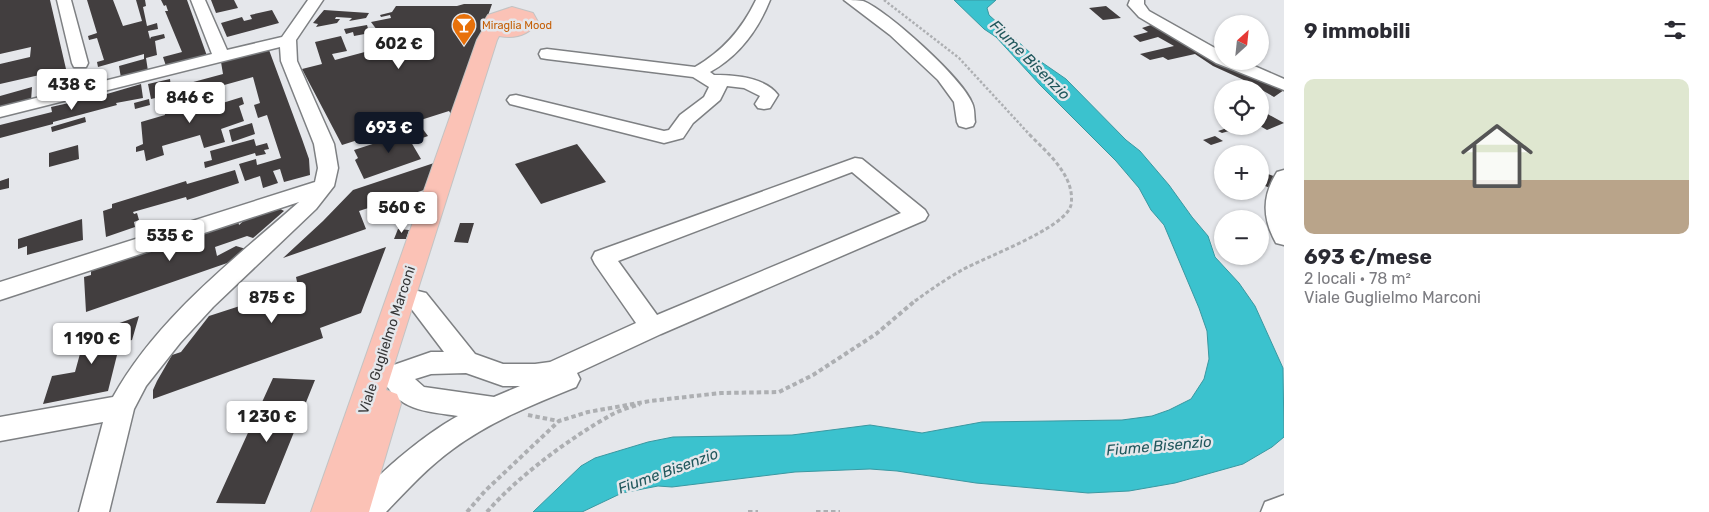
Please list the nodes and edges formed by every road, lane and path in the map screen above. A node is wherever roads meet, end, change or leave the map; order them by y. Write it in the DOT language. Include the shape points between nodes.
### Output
graph roads {
  1 [pos="64,0"];
  2 [pos="198,0"];
  3 [pos="316,0"];
  4 [pos="763,0"];
  5 [pos="851,0"];
  6 [pos="884,0"];
  7 [pos="1137,0"];
  8 [pos="504,15"];
  9 [pos="288,40"];
  10 [pos="547,54"];
  11 [pos="1214,54"];
  12 [pos="221,57"];
  13 [pos="80,63"];
  14 [pos="1249,70"];
  15 [pos="704,76"];
  16 [pos="1284,85"];
  17 [pos="516,100"];
  18 [pos="764,104"];
  19 [pos="0,112"];
  20 [pos="966,122"];
  21 [pos="1284,177"];
  22 [pos="324,186"];
  23 [pos="1284,237"];
  24 [pos="0,291"];
  25 [pos="418,300"];
  26 [pos="644,331"];
  27 [pos="466,362"];
  28 [pos="588,364"];
  29 [pos="394,376"];
  30 [pos="650,401"];
  31 [pos="121,407"];
  32 [pos="494,409"];
  33 [pos="0,429"];
  34 [pos="1284,510"];
  35 [pos="94,512"];
  36 [pos="330,512"];
  37 [pos="351,512"];
  38 [pos="366,512"];
  39 [pos="467,512"];
  40 [pos="487,512"];
  41 [pos="748,512"];
  42 [pos="758,512"];
  43 [pos="816,512"];
  44 [pos="840,512"];
  45 [pos="1276,512"];
  1 -- 13 [label="street"];
  2 -- 12 [label="street"];
  3 -- 9 [label="street"];
  4 -- 15 [label="street" via="736,45 710,66"];
  5 -- 20 [label="street" via="866,8 930,62 963,103"];
  6 -- 30 [label="path" via="959,58 1063,170 1070,190 1071,204 1067,214 1051,227 962,270 916,300 845,356 779,392 721,393"];
  7 -- 11 [label="street" via="1136,5 1144,14"];
  8 -- 25 [label="main road, Viale Guglielmo Marconi" via="501,41"];
  8 -- 36 [label="main road, Viale Guglielmo Marconi" via="487,40"];
  9 -- 12 [label="street"];
  9 -- 22 [label="street" via="289,61 324,144 328,168"];
  10 -- 15 [label="street"];
  12 -- 19 [label="street"];
  14 -- 16 [label="street"];
  15 -- 17 [label="street" via="718,85 716,94 701,109 688,116 676,134 664,137"];
  15 -- 18 [label="street" via="765,90 770,95"];
  21 -- 23 [label="street" via="1274,199 1276,223"];
  22 -- 24 [label="street"];
  22 -- 31 [label="street" via="309,204 187,318 137,378"];
  25 -- 27 [label="street"];
  25 -- 29 [label="main road, Viale Guglielmo Marconi"];
  26 -- 26 [label="street" via="603,258 855,164 917,215"];
  26 -- 28 [label="street" via="616,358"];
  27 -- 28 [label="street" via="503,375 535,375"];
  27 -- 29 [label="street" via="432,363"];
  28 -- 32 [label="street"];
  29 -- 32 [label="street" via="417,398"];
  29 -- 37 [label="main road, Viale Guglielmo Marconi"];
  30 -- 39 [label="path" via="588,412 559,421"];
  30 -- 40 [label="path" via="613,414 590,428 498,498"];
  31 -- 33 [label="street"];
  31 -- 35 [label="street"];
  32 -- 38 [label="street" via="463,425 425,453"];
  34 -- 45 [label="street"];
  41 -- 42 [label="path"];
  43 -- 44 [label="path"];
}
